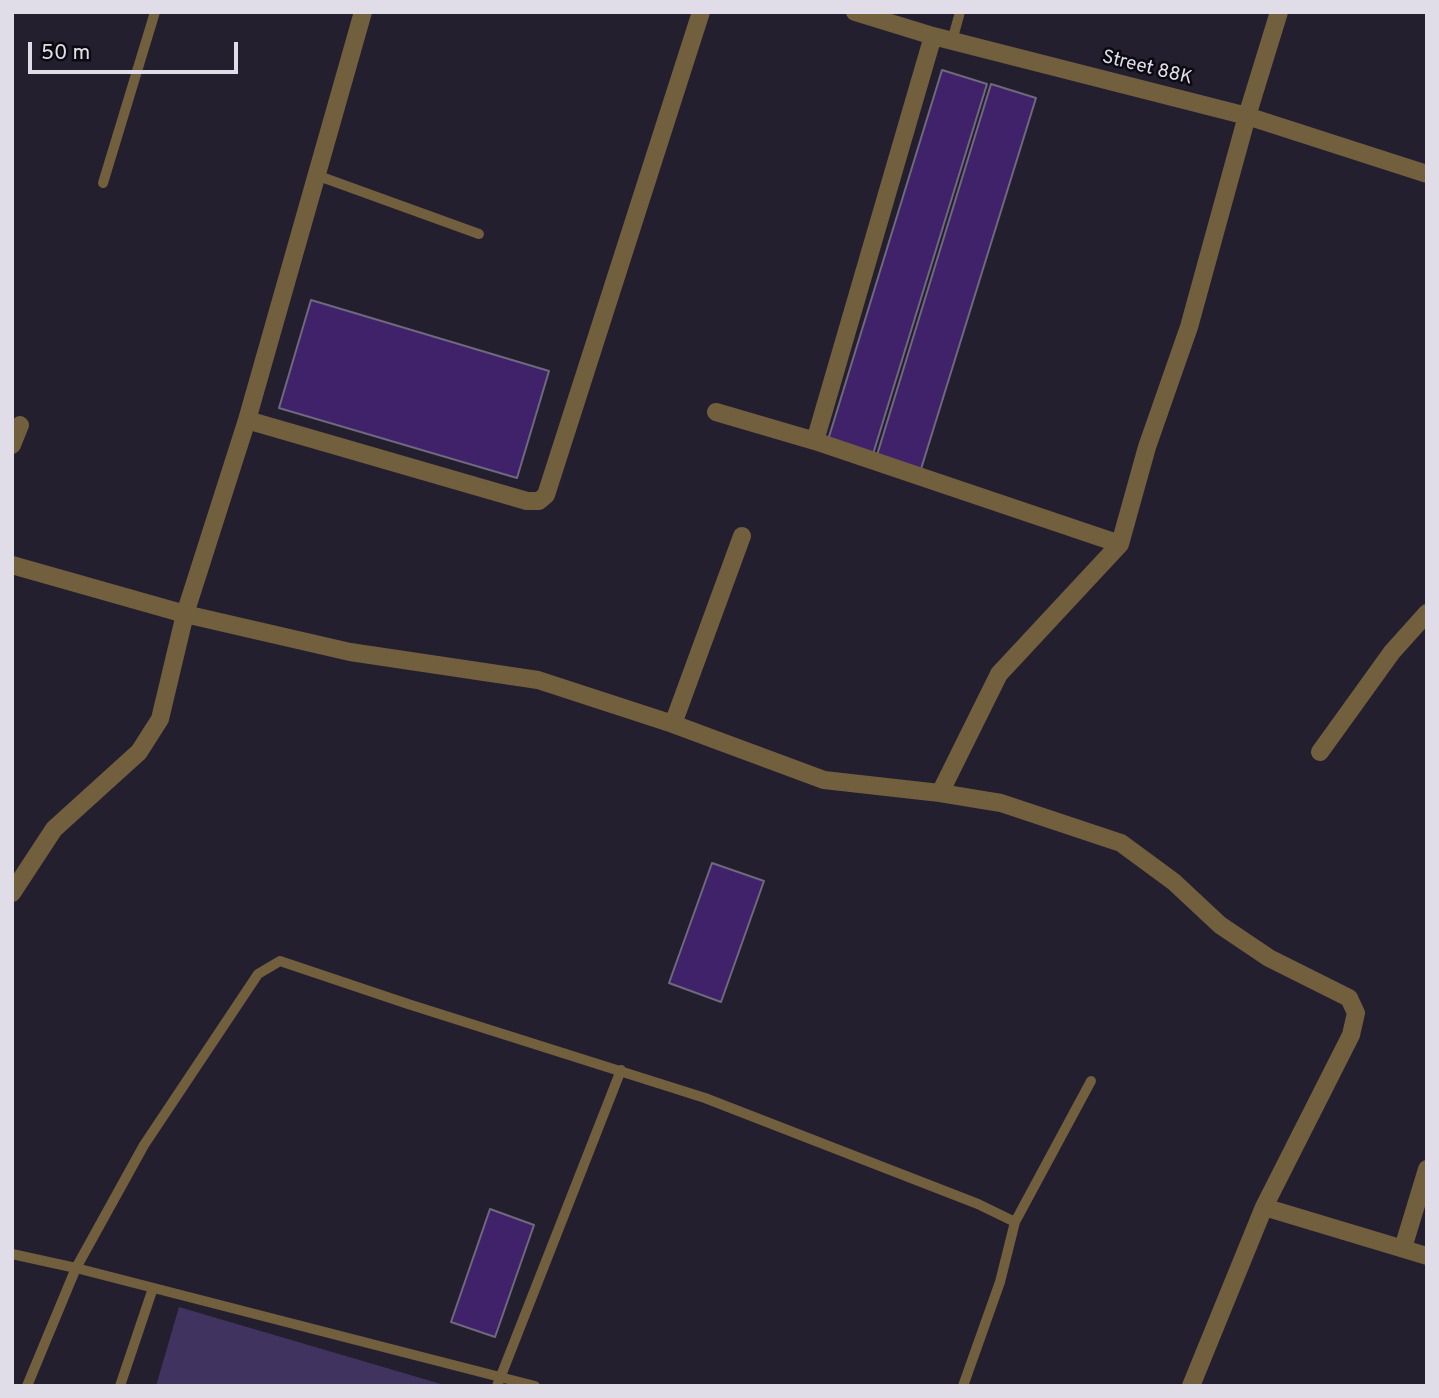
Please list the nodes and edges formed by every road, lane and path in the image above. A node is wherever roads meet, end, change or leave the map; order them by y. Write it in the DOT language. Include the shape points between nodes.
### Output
graph roads {
  1 [pos="155,12"];
  2 [pos="363,12"];
  3 [pos="701,12"];
  4 [pos="855,12"];
  5 [pos="960,12"];
  6 [pos="1279,12"];
  7 [pos="933,36"];
  8 [pos="952,41"];
  9 [pos="1247,116"];
  10 [pos="1427,174"];
  11 [pos="316,175"];
  12 [pos="103,183"];
  13 [pos="479,234"];
  14 [pos="716,412"];
  15 [pos="247,420"];
  16 [pos="20,425"];
  17 [pos="816,441"];
  18 [pos="12,444"];
  19 [pos="742,536"];
  20 [pos="1120,544"];
  21 [pos="12,565"];
  22 [pos="1427,613"];
  23 [pos="185,614"];
  24 [pos="673,724"];
  25 [pos="1320,752"];
  26 [pos="940,793"];
  27 [pos="12,893"];
  28 [pos="621,1070"];
  29 [pos="1091,1081"];
  30 [pos="1427,1169"];
  31 [pos="1264,1207"];
  32 [pos="1015,1222"];
  33 [pos="1403,1248"];
  34 [pos="12,1254"];
  35 [pos="1427,1256"];
  36 [pos="76,1268"];
  37 [pos="153,1288"];
  38 [pos="498,1382"];
  39 [pos="27,1386"];
  40 [pos="120,1386"];
  41 [pos="535,1386"];
  42 [pos="963,1386"];
  43 [pos="1191,1386"];
  1 -- 12 [label="lane"];
  2 -- 11 [label="street"];
  3 -- 15 [label="street" via="546,495 539,501 527,501"];
  4 -- 7 [label="street, Street 88K"];
  5 -- 8 [label="lane"];
  6 -- 9 [label="street"];
  7 -- 8 [label="street, Street 88K"];
  7 -- 17 [label="street"];
  8 -- 9 [label="street, Street 88K"];
  9 -- 10 [label="street, Street 88K"];
  9 -- 20 [label="street" via="1189,327 1147,447"];
  11 -- 13 [label="lane"];
  11 -- 15 [label="street"];
  14 -- 17 [label="street"];
  15 -- 23 [label="street"];
  16 -- 18 [label="street"];
  17 -- 20 [label="street"];
  19 -- 24 [label="street"];
  20 -- 26 [label="street" via="999,674"];
  21 -- 23 [label="street"];
  22 -- 25 [label="street" via="1392,652"];
  23 -- 24 [label="street" via="350,652 538,680"];
  23 -- 27 [label="street" via="160,719 139,752 54,829"];
  24 -- 26 [label="street" via="824,780"];
  26 -- 31 [label="street" via="1001,803 1121,843 1174,882 1220,925 1269,958 1349,998 1356,1013 1351,1035"];
  28 -- 32 [label="lane" via="705,1098"];
  28 -- 36 [label="lane" via="280,961 258,974 144,1145"];
  28 -- 38 [label="lane"];
  29 -- 32 [label="lane"];
  30 -- 33 [label="street"];
  31 -- 33 [label="street"];
  31 -- 43 [label="street"];
  32 -- 42 [label="lane" via="1000,1282"];
  33 -- 35 [label="street"];
  34 -- 36 [label="lane"];
  36 -- 37 [label="lane"];
  36 -- 39 [label="lane"];
  37 -- 38 [label="lane"];
  37 -- 40 [label="lane"];
  38 -- 41 [label="lane"];
}
